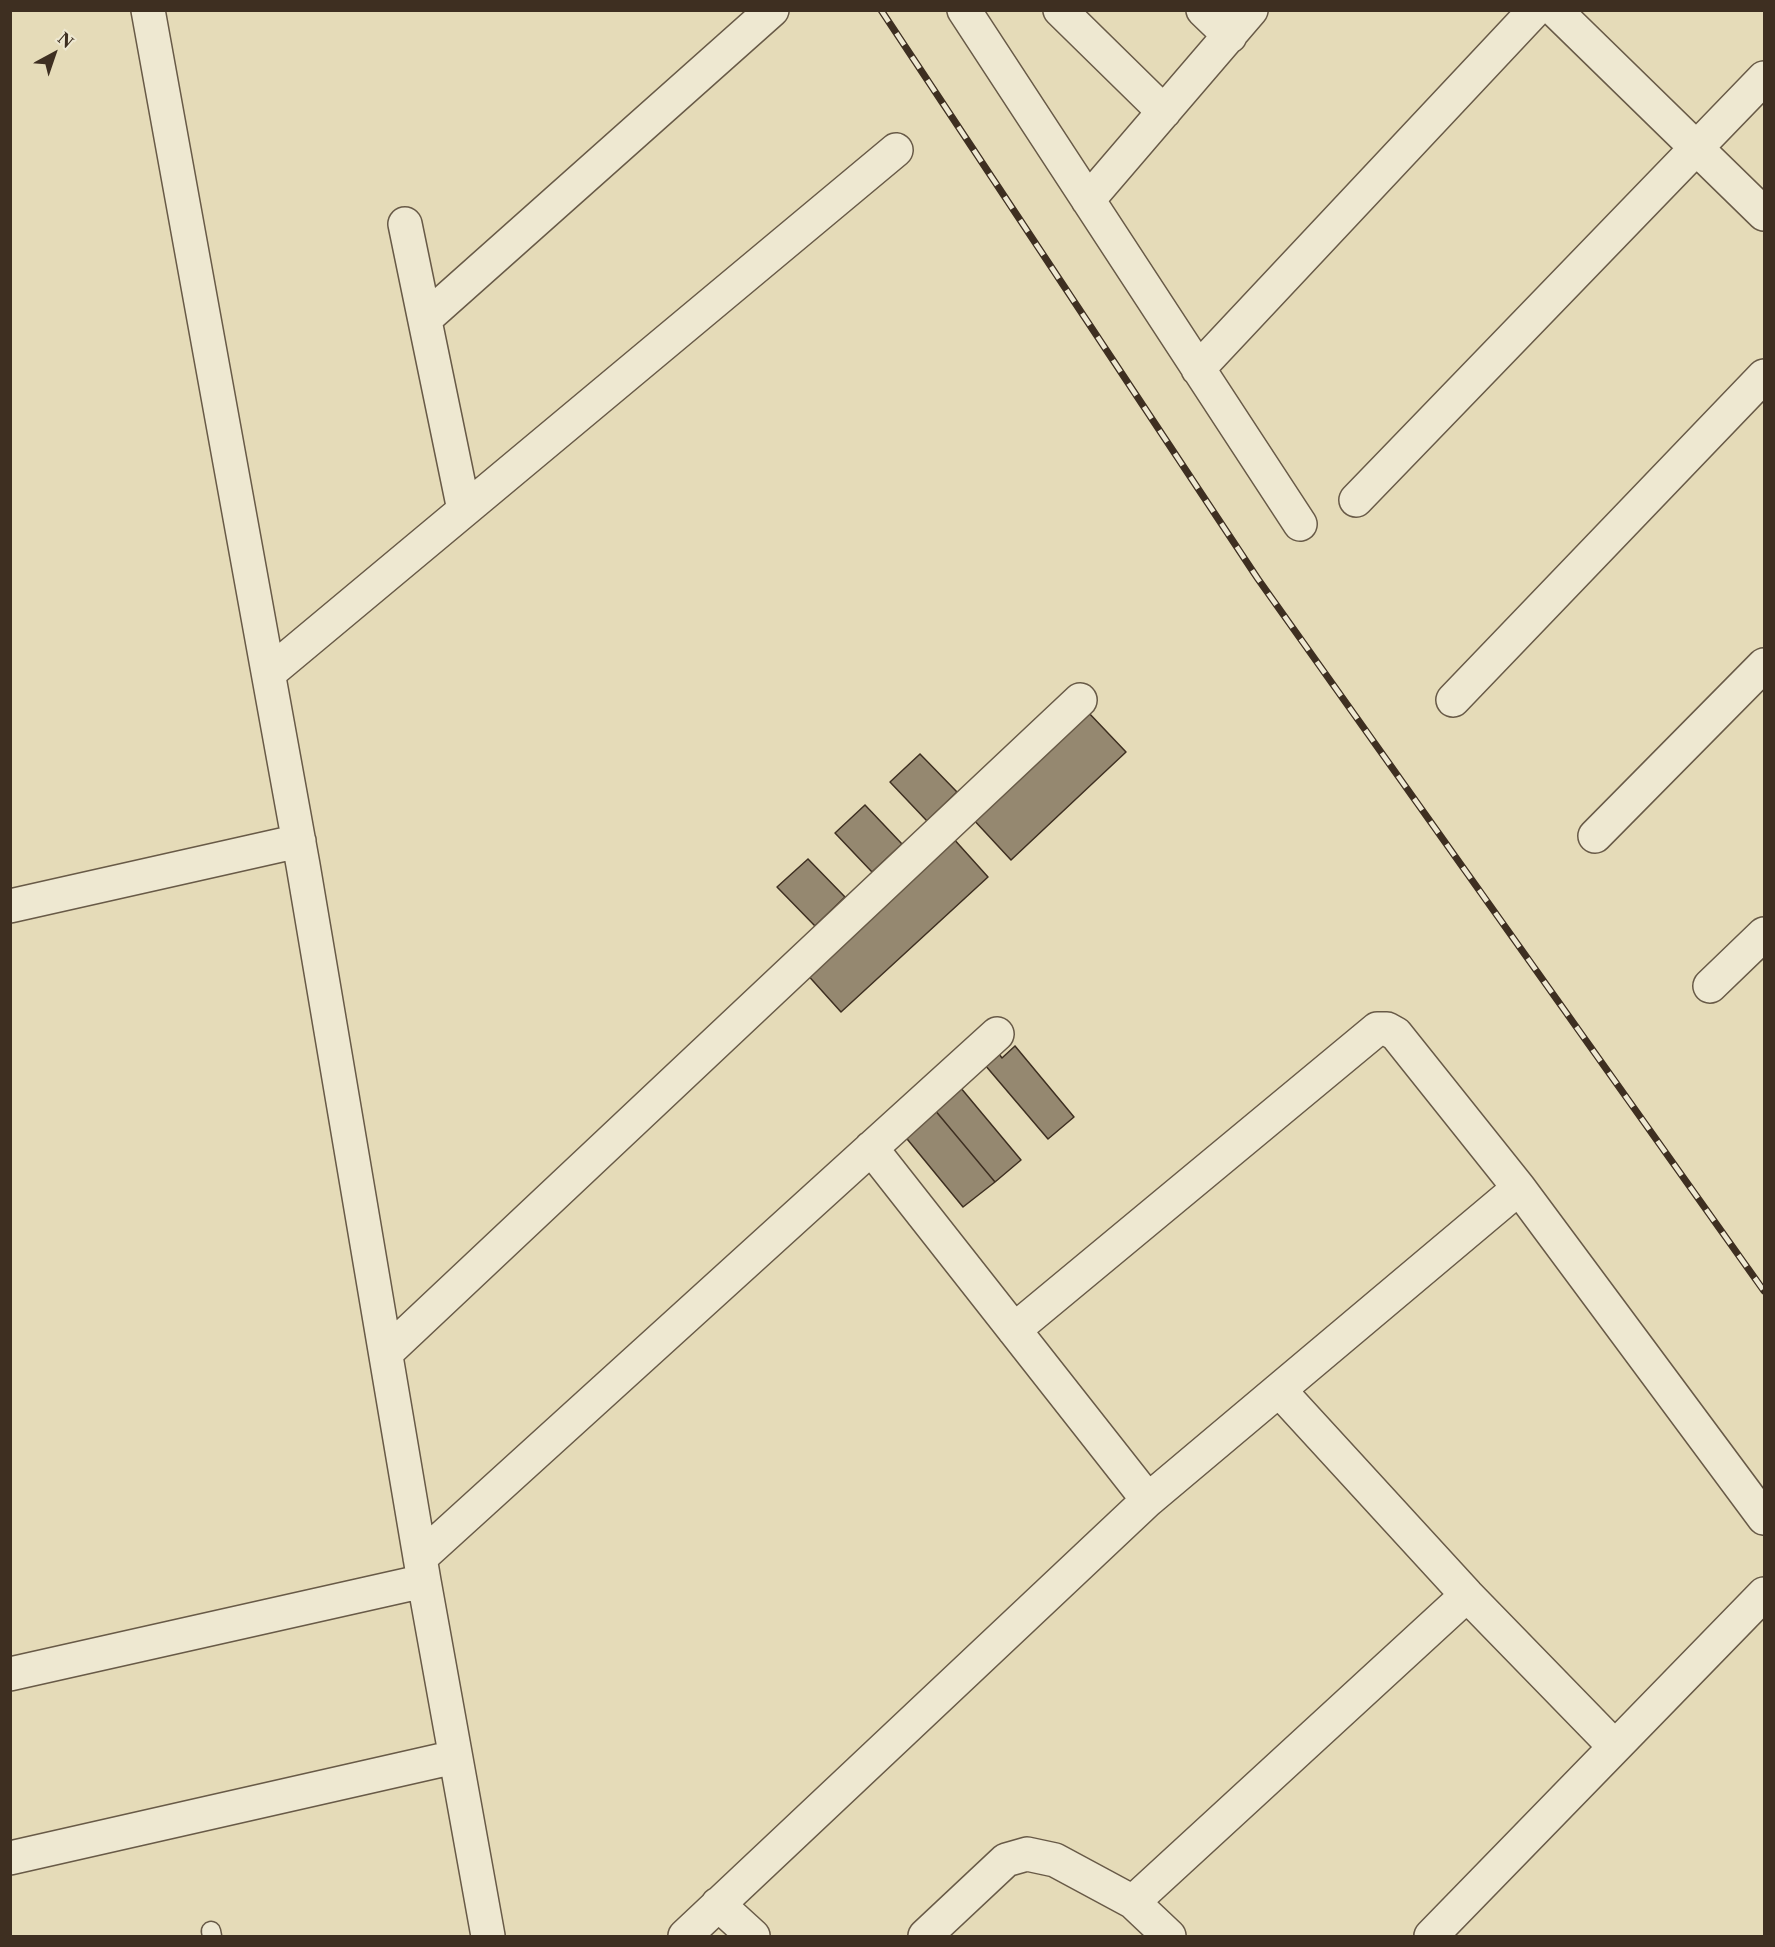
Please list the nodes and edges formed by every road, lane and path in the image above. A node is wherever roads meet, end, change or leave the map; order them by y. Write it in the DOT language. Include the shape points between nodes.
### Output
graph roads {
  1 [pos="148,10"];
  2 [pos="772,10"];
  3 [pos="964,10"];
  4 [pos="1060,10"];
  5 [pos="1203,10"];
  6 [pos="1251,10"];
  7 [pos="1535,10"];
  8 [pos="1555,10"];
  9 [pos="1230,36"];
  10 [pos="1764,78"];
  11 [pos="1164,112"];
  12 [pos="1696,148"];
  13 [pos="896,150"];
  14 [pos="1088,200"];
  15 [pos="1764,214"];
  16 [pos="405,224"];
  17 [pos="425,319"];
  18 [pos="1198,369"];
  19 [pos="1764,376"];
  20 [pos="1356,500"];
  21 [pos="464,510"];
  22 [pos="1300,524"];
  23 [pos="1764,665"];
  24 [pos="269,673"];
  25 [pos="1080,700"];
  26 [pos="1453,700"];
  27 [pos="1595,836"];
  28 [pos="299,841"];
  29 [pos="10,906"];
  30 [pos="1764,934"];
  31 [pos="1710,986"];
  32 [pos="997,1034"];
  33 [pos="872,1148"];
  34 [pos="1519,1188"];
  35 [pos="1014,1330"];
  36 [pos="386,1353"];
  37 [pos="1279,1390"];
  38 [pos="1148,1500"];
  39 [pos="1764,1518"];
  40 [pos="422,1570"];
  41 [pos="1764,1594"];
  42 [pos="1467,1595"];
  43 [pos="10,1674"];
  44 [pos="1615,1747"];
  45 [pos="455,1757"];
  46 [pos="10,1858"];
  47 [pos="1133,1902"];
  48 [pos="718,1904"];
  49 [pos="488,1936"];
  50 [pos="685,1936"];
  51 [pos="753,1936"];
  52 [pos="925,1936"];
  53 [pos="1169,1936"];
  54 [pos="1431,1936"];
  1 -- 24 [label="street"];
  2 -- 17 [label="street"];
  3 -- 14 [label="street"];
  4 -- 11 [label="street"];
  5 -- 9 [label="street"];
  6 -- 9 [label="street"];
  7 -- 18 [label="street"];
  8 -- 12 [label="street"];
  9 -- 11 [label="street"];
  10 -- 12 [label="street"];
  11 -- 14 [label="street"];
  12 -- 15 [label="street"];
  12 -- 20 [label="street"];
  13 -- 21 [label="street"];
  14 -- 18 [label="street"];
  16 -- 17 [label="street"];
  17 -- 21 [label="street"];
  18 -- 22 [label="street"];
  19 -- 26 [label="street"];
  21 -- 24 [label="street"];
  23 -- 27 [label="street"];
  24 -- 28 [label="street"];
  25 -- 36 [label="street"];
  28 -- 29 [label="street"];
  28 -- 36 [label="street"];
  30 -- 31 [label="street"];
  32 -- 33 [label="street"];
  33 -- 35 [label="street"];
  33 -- 40 [label="street"];
  34 -- 35 [label="street" via="1396,1034 1377,1029"];
  34 -- 37 [label="street"];
  34 -- 39 [label="street"];
  35 -- 38 [label="street"];
  36 -- 40 [label="street"];
  37 -- 38 [label="street"];
  37 -- 42 [label="street"];
  38 -- 48 [label="street"];
  40 -- 43 [label="street"];
  40 -- 45 [label="street"];
  41 -- 44 [label="street"];
  42 -- 44 [label="street"];
  42 -- 47 [label="street"];
  44 -- 54 [label="street"];
  45 -- 46 [label="street"];
  45 -- 49 [label="street"];
  47 -- 52 [label="street" via="1055,1860 1027,1854 1006,1860"];
  47 -- 53 [label="street"];
  48 -- 50 [label="street"];
  48 -- 51 [label="street"];
}
